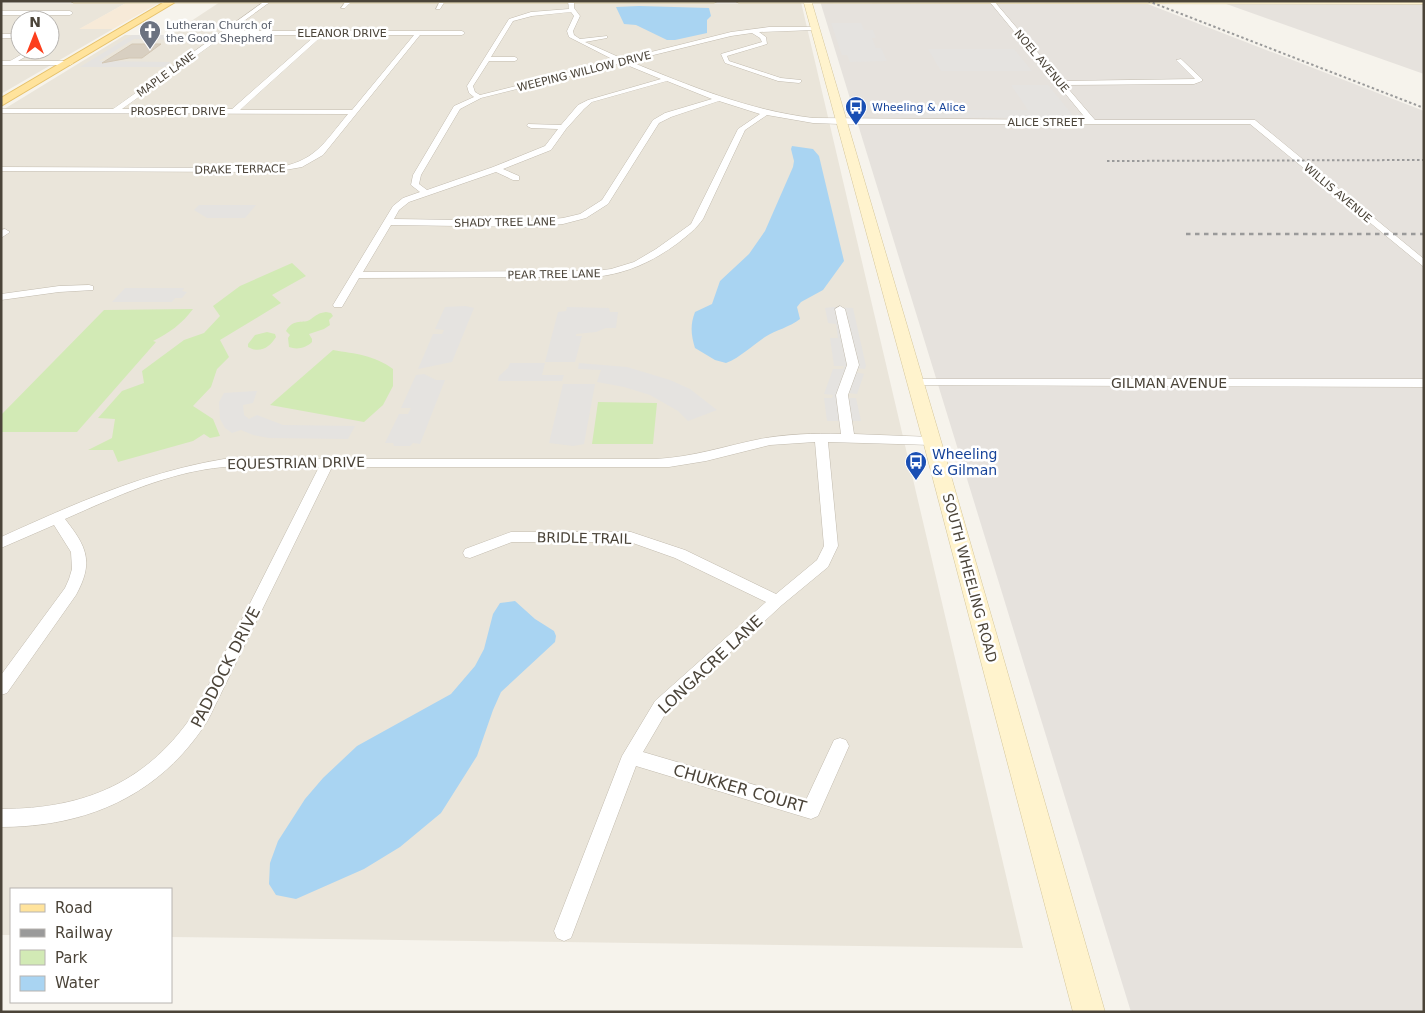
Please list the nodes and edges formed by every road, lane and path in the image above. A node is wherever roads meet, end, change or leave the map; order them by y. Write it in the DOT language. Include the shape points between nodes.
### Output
graph roads {
  1 [pos="74,1"];
  2 [pos="173,1"];
  3 [pos="350,1"];
  4 [pos="452,1"];
  5 [pos="571,1"];
  6 [pos="714,1"];
  7 [pos="739,1"];
  8 [pos="807,1"];
  9 [pos="266,2"];
  10 [pos="991,2"];
  11 [pos="1424,2"];
  12 [pos="441,3"];
  13 [pos="343,7"];
  14 [pos="572,10"];
  15 [pos="60,14"];
  16 [pos="60,19"];
  17 [pos="814,28"];
  18 [pos="753,31"];
  19 [pos="223,33"];
  20 [pos="321,33"];
  21 [pos="462,33"];
  22 [pos="418,34"];
  23 [pos="605,37"];
  24 [pos="579,41"];
  25 [pos="487,58"];
  26 [pos="515,59"];
  27 [pos="16,60"];
  28 [pos="1179,60"];
  29 [pos="622,61"];
  30 [pos="1,63"];
  31 [pos="10,63"];
  32 [pos="70,63"];
  33 [pos="1,68"];
  34 [pos="668,79"];
  35 [pos="799,81"];
  36 [pos="1060,83"];
  37 [pos="479,97"];
  38 [pos="719,99"];
  39 [pos="1,103"];
  40 [pos="1,111"];
  41 [pos="115,111"];
  42 [pos="233,112"];
  43 [pos="355,112"];
  44 [pos="764,114"];
  45 [pos="840,122"];
  46 [pos="1093,122"];
  47 [pos="1252,122"];
  48 [pos="531,126"];
  49 [pos="563,127"];
  50 [pos="1,169"];
  51 [pos="496,169"];
  52 [pos="516,178"];
  53 [pos="425,192"];
  54 [pos="388,222"];
  55 [pos="1424,264"];
  56 [pos="355,275"];
  57 [pos="88,288"];
  58 [pos="1,297"];
  59 [pos="338,305"];
  60 [pos="840,309"];
  61 [pos="915,383"];
  62 [pos="1424,383"];
  63 [pos="821,438"];
  64 [pos="848,438"];
  65 [pos="932,441"];
  66 [pos="328,462"];
  67 [pos="56,518"];
  68 [pos="1,543"];
  69 [pos="470,553"];
  70 [pos="777,601"];
  71 [pos="1,688"];
  72 [pos="840,746"];
  73 [pos="631,756"];
  74 [pos="1,818"];
  75 [pos="564,931"];
  76 [pos="1089,1012"];
  1 -- 2 [label="main road"];
  2 -- 9 [label="main road"];
  2 -- 32 [label="main road"];
  3 -- 9 [label="main road"];
  3 -- 12 [label="main road"];
  3 -- 13 [label="street"];
  4 -- 5 [label="main road"];
  4 -- 12 [label="main road"];
  5 -- 6 [label="main road"];
  5 -- 14 [label="street"];
  7 -- 8 [label="main road"];
  8 -- 10 [label="main road"];
  8 -- 17 [label="main road, SOUTH WHEELING ROAD"];
  9 -- 19 [label="street, MAPLE LANE"];
  10 -- 11 [label="main road"];
  10 -- 36 [label="street, NOEL AVENUE"];
  14 -- 24 [label="street" via="577,16 571,36"];
  14 -- 25 [label="street" via="531,14 512,20"];
  15 -- 16 [label="street" via="70,14"];
  17 -- 18 [label="street, WEEPING WILLOW DRIVE"];
  17 -- 45 [label="main road, SOUTH WHEELING ROAD"];
  18 -- 29 [label="street, WEEPING WILLOW DRIVE"];
  18 -- 35 [label="street" via="766,43 723,55 727,62 780,80"];
  19 -- 20 [label="street, ELEANOR DRIVE"];
  19 -- 41 [label="street, MAPLE LANE"];
  20 -- 22 [label="street, ELEANOR DRIVE"];
  20 -- 42 [label="street"];
  21 -- 22 [label="street, ELEANOR DRIVE"];
  22 -- 43 [label="street, DRAKE TERRACE"];
  23 -- 24 [label="street"];
  24 -- 29 [label="street, ALICE STREET"];
  25 -- 26 [label="street"];
  25 -- 37 [label="street" via="469,89"];
  27 -- 31 [label="street"];
  28 -- 36 [label="street" via="1200,80"];
  29 -- 34 [label="street, ALICE STREET"];
  29 -- 37 [label="street, WEEPING WILLOW DRIVE"];
  30 -- 31 [label="street"];
  31 -- 32 [label="street"];
  31 -- 33 [label="street"];
  32 -- 39 [label="main road"];
  34 -- 38 [label="street, ALICE STREET"];
  34 -- 49 [label="street" via="590,101"];
  36 -- 46 [label="street, NOEL AVENUE"];
  37 -- 53 [label="street, WEEPING WILLOW DRIVE" via="457,108 417,175 415,185"];
  38 -- 44 [label="street, ALICE STREET"];
  38 -- 54 [label="street, SHADY TREE LANE" via="656,122 605,202 583,216 534,224"];
  40 -- 41 [label="street, PROSPECT DRIVE"];
  41 -- 42 [label="street, PROSPECT DRIVE"];
  42 -- 43 [label="street, PROSPECT DRIVE"];
  43 -- 50 [label="street, DRAKE TERRACE" via="315,158 289,168"];
  44 -- 45 [label="street, ALICE STREET" via="813,122"];
  44 -- 56 [label="street, PEAR TREE LANE" via="742,129 694,226 629,269 596,274"];
  45 -- 46 [label="street, ALICE STREET"];
  45 -- 61 [label="main road, SOUTH WHEELING ROAD"];
  46 -- 47 [label="street, ALICE STREET"];
  47 -- 55 [label="street, WILLIS AVENUE"];
  48 -- 49 [label="street"];
  49 -- 51 [label="street" via="548,148"];
  51 -- 52 [label="street"];
  51 -- 53 [label="street"];
  53 -- 54 [label="street" via="400,204"];
  54 -- 56 [label="street"];
  56 -- 59 [label="street"];
  57 -- 58 [label="street"];
  60 -- 64 [label="street" via="853,365 842,395"];
  61 -- 62 [label="street, GILMAN AVENUE"];
  61 -- 65 [label="main road, SOUTH WHEELING ROAD"];
  63 -- 64 [label="street, EQUESTRIAN DRIVE"];
  63 -- 66 [label="street, EQUESTRIAN DRIVE" via="746,445 705,458 666,464"];
  63 -- 70 [label="street, LONGACRE LANE" via="831,546 823,563"];
  64 -- 65 [label="street, EQUESTRIAN DRIVE"];
  65 -- 76 [label="main road, SOUTH WHEELING ROAD"];
  66 -- 67 [label="street, EQUESTRIAN DRIVE" via="246,462 193,467 133,484"];
  66 -- 74 [label="street, PADDOCK DRIVE" via="202,715 178,747 145,775 86,807 48,816"];
  67 -- 68 [label="street, EQUESTRIAN DRIVE"];
  67 -- 71 [label="street" via="79,550 82,559 79,574"];
  69 -- 70 [label="street, BRIDLE TRAIL" via="510,537 631,537 680,554"];
  70 -- 73 [label="street, LONGACRE LANE" via="661,706"];
  72 -- 73 [label="street, CHUKKER COURT" via="812,810"];
  73 -- 75 [label="street, LONGACRE LANE"];
}
